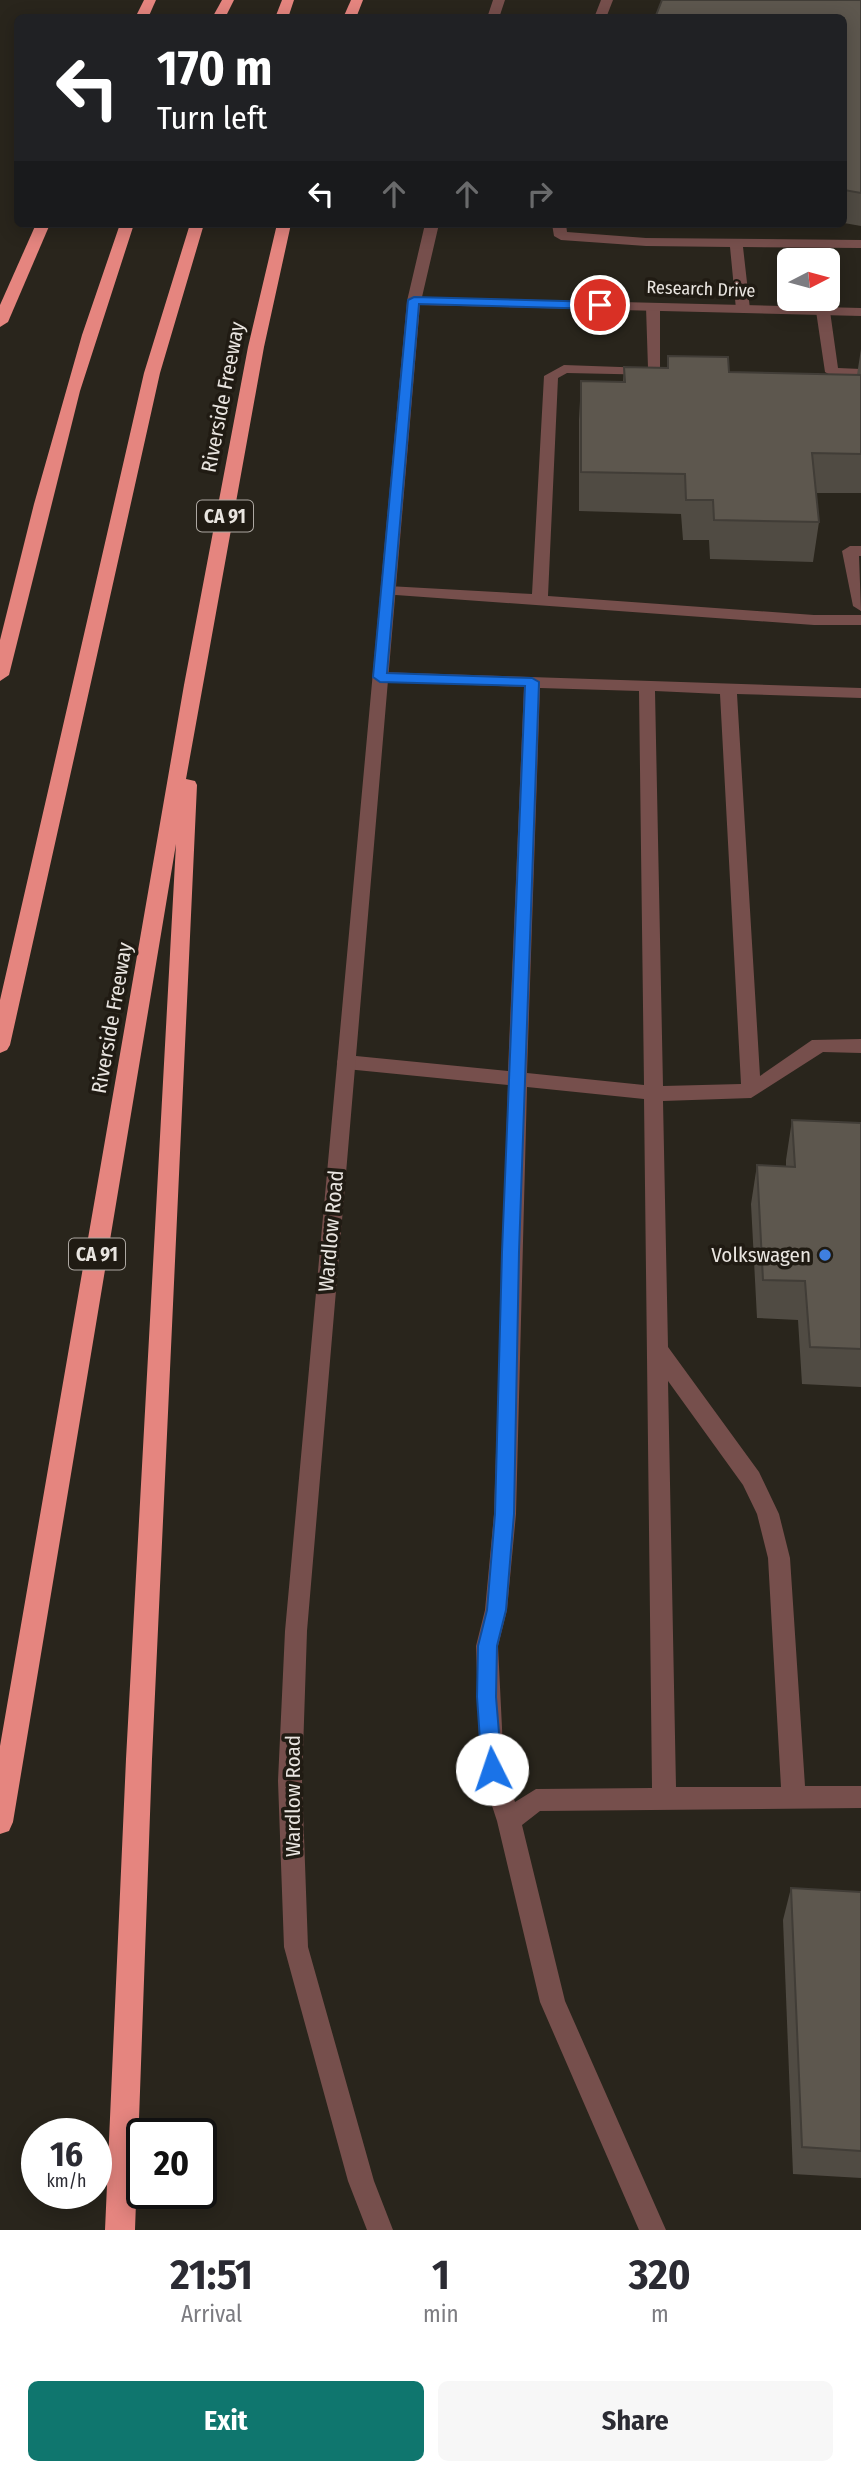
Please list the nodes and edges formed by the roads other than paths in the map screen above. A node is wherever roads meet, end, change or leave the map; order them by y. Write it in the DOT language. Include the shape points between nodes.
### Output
graph roads {
  1 [pos="41,228"];
  2 [pos="125,228"];
  3 [pos="196,228"];
  4 [pos="283,228"];
  5 [pos="431,228"];
  6 [pos="560,228"];
  7 [pos="736,241"];
  8 [pos="861,244"];
  9 [pos="414,300"];
  10 [pos="653,307"];
  11 [pos="743,309"];
  12 [pos="777,310"];
  13 [pos="840,311"];
  14 [pos="823,312"];
  15 [pos="861,312"];
  16 [pos="0,322"];
  17 [pos="861,373"];
  18 [pos="861,551"];
  19 [pos="387,591"];
  20 [pos="540,600"];
  21 [pos="861,606"];
  22 [pos="861,620"];
  23 [pos="0,675"];
  24 [pos="380,677"];
  25 [pos="532,682"];
  26 [pos="193,685"];
  27 [pos="647,686"];
  28 [pos="729,688"];
  29 [pos="861,693"];
  30 [pos="0,1045"];
  31 [pos="861,1046"];
  32 [pos="346,1062"];
  33 [pos="517,1079"];
  34 [pos="751,1091"];
  35 [pos="653,1093"];
  36 [pos="657,1349"];
  37 [pos="861,1797"];
  38 [pos="794,1798"];
  39 [pos="664,1800"];
  40 [pos="509,1821"];
  41 [pos="0,1822"];
  42 [pos="120,2230"];
  43 [pos="380,2230"];
  44 [pos="653,2230"];
  1 -- 16 [label="highway"];
  2 -- 23 [label="highway" via="104,284 63,426"];
  3 -- 30 [label="highway" via="152,373"];
  4 -- 26 [label="highway, Riverside Freeway / CA 91"];
  5 -- 9 [label="street, Wardlow Road"];
  6 -- 7 [label="street" via="561,236 646,242"];
  7 -- 8 [label="street"];
  7 -- 11 [label="street"];
  9 -- 10 [label="street, Research Drive"];
  9 -- 19 [label="street, Wardlow Road"];
  10 -- 11 [label="street, Research Drive"];
  10 -- 20 [label="street" via="655,372 564,369 551,376"];
  11 -- 12 [label="street, Research Drive"];
  13 -- 15 [label="street, Research Drive"];
  14 -- 17 [label="street" via="832,372"];
  18 -- 21 [label="lane" via="850,551"];
  19 -- 20 [label="street"];
  19 -- 24 [label="street, Wardlow Road"];
  20 -- 22 [label="street"];
  24 -- 25 [label="lane"];
  24 -- 32 [label="street, Wardlow Road"];
  25 -- 27 [label="lane"];
  25 -- 33 [label="street"];
  26 -- 41 [label="highway, Riverside Freeway / CA 91"];
  26 -- 42 [label="highway"];
  27 -- 28 [label="lane"];
  27 -- 35 [label="street"];
  28 -- 29 [label="lane"];
  28 -- 34 [label="street"];
  31 -- 34 [label="street" via="819,1045"];
  32 -- 33 [label="street"];
  32 -- 43 [label="street, Wardlow Road" via="296,1631 290,1782 296,1947 361,2181"];
  33 -- 35 [label="street"];
  33 -- 40 [label="street" via="505,1514 488,1646 487,1697 492,1769"];
  34 -- 35 [label="street"];
  35 -- 36 [label="street"];
  36 -- 38 [label="street" via="751,1479 768,1514 779,1558"];
  36 -- 39 [label="street"];
  37 -- 38 [label="street"];
  38 -- 39 [label="street"];
  39 -- 40 [label="street" via="536,1800"];
  40 -- 44 [label="street" via="553,2002"];
}
